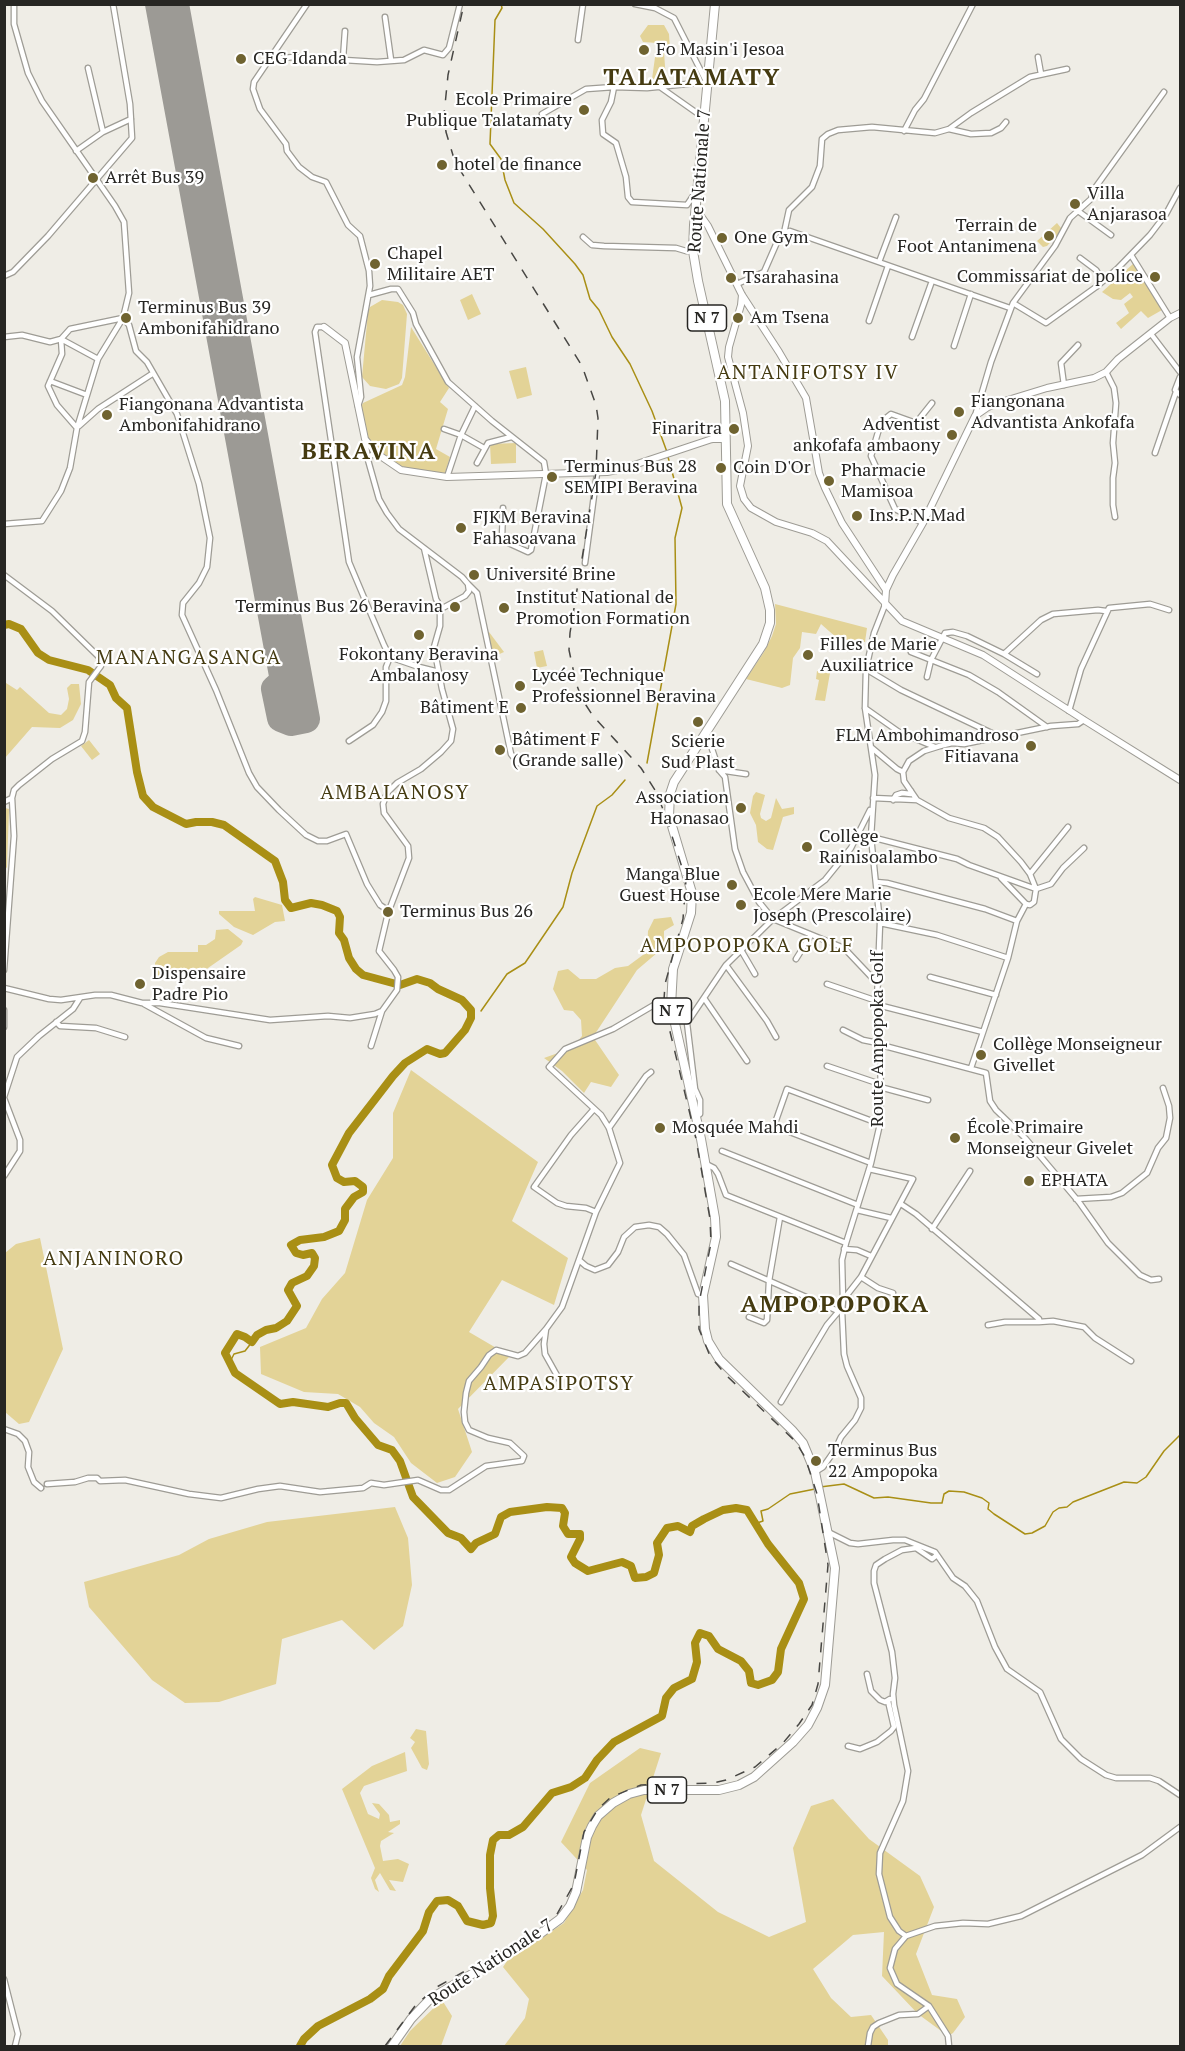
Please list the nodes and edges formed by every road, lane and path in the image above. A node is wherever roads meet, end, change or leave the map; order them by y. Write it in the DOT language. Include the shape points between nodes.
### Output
graph roads {
  1 [pos="14,4"];
  2 [pos="113,4"];
  3 [pos="307,4"];
  4 [pos="460,4"];
  5 [pos="583,4"];
  6 [pos="635,4"];
  7 [pos="715,4"];
  8 [pos="972,4"];
  9 [pos="653,6"];
  10 [pos="385,17"];
  11 [pos="345,31"];
  12 [pos="578,40"];
  13 [pos="1038,57"];
  14 [pos="271,59"];
  15 [pos="343,59"];
  16 [pos="391,60"];
  17 [pos="88,68"];
  18 [pos="1067,69"];
  19 [pos="1041,74"];
  20 [pos="707,83"];
  21 [pos="659,86"];
  22 [pos="614,87"];
  23 [pos="1164,92"];
  24 [pos="542,114"];
  25 [pos="704,118"];
  26 [pos="131,119"];
  27 [pos="1006,122"];
  28 [pos="949,129"];
  29 [pos="904,131"];
  30 [pos="103,132"];
  31 [pos="76,151"];
  32 [pos="96,179"];
  33 [pos="1180,188"];
  34 [pos="697,190"];
  35 [pos="696,209"];
  36 [pos="1078,211"];
  37 [pos="896,217"];
  38 [pos="784,233"];
  39 [pos="1112,235"];
  40 [pos="583,237"];
  41 [pos="693,251"];
  42 [pos="1131,255"];
  43 [pos="1080,258"];
  44 [pos="879,262"];
  45 [pos="888,266"];
  46 [pos="4,276"];
  47 [pos="1103,280"];
  48 [pos="932,281"];
  49 [pos="737,284"];
  50 [pos="971,294"];
  51 [pos="369,295"];
  52 [pos="742,295"];
  53 [pos="1013,303"];
  54 [pos="1010,309"];
  55 [pos="1180,313"];
  56 [pos="123,318"];
  57 [pos="1170,318"];
  58 [pos="869,321"];
  59 [pos="324,327"];
  60 [pos="1150,334"];
  61 [pos="4,337"];
  62 [pos="912,338"];
  63 [pos="61,339"];
  64 [pos="1078,345"];
  65 [pos="954,346"];
  66 [pos="98,359"];
  67 [pos="1106,372"];
  68 [pos="1180,372"];
  69 [pos="152,374"];
  70 [pos="1180,377"];
  71 [pos="50,381"];
  72 [pos="1064,385"];
  73 [pos="1178,393"];
  74 [pos="87,395"];
  75 [pos="932,403"];
  76 [pos="475,406"];
  77 [pos="357,407"];
  78 [pos="975,416"];
  79 [pos="726,426"];
  80 [pos="77,428"];
  81 [pos="444,429"];
  82 [pos="461,435"];
  83 [pos="511,437"];
  84 [pos="365,439"];
  85 [pos="712,439"];
  86 [pos="726,439"];
  87 [pos="484,448"];
  88 [pos="376,453"];
  89 [pos="1155,453"];
  90 [pos="368,460"];
  91 [pos="477,463"];
  92 [pos="597,473"];
  93 [pos="546,474"];
  94 [pos="447,477"];
  95 [pos="502,508"];
  96 [pos="1115,517"];
  97 [pos="923,523"];
  98 [pos="4,524"];
  99 [pos="424,548"];
  100 [pos="585,563"];
  101 [pos="4,575"];
  102 [pos="468,584"];
  103 [pos="886,590"];
  104 [pos="885,605"];
  105 [pos="439,610"];
  106 [pos="1169,610"];
  107 [pos="1106,611"];
  108 [pos="942,637"];
  109 [pos="910,652"];
  110 [pos="1005,654"];
  111 [pos="390,657"];
  112 [pos="931,660"];
  113 [pos="866,669"];
  114 [pos="440,672"];
  115 [pos="1037,674"];
  116 [pos="927,677"];
  117 [pos="865,708"];
  118 [pos="1070,711"];
  119 [pos="1084,720"];
  120 [pos="1047,727"];
  121 [pos="707,734"];
  122 [pos="1001,737"];
  123 [pos="349,741"];
  124 [pos="935,747"];
  125 [pos="872,748"];
  126 [pos="518,763"];
  127 [pos="719,770"];
  128 [pos="903,772"];
  129 [pos="746,774"];
  130 [pos="1179,775"];
  131 [pos="911,791"];
  132 [pos="12,798"];
  133 [pos="873,798"];
  134 [pos="893,800"];
  135 [pos="917,800"];
  136 [pos="4,802"];
  137 [pos="1068,827"];
  138 [pos="871,837"];
  139 [pos="1084,848"];
  140 [pos="1030,874"];
  141 [pos="1000,876"];
  142 [pos="876,882"];
  143 [pos="1036,889"];
  144 [pos="1026,904"];
  145 [pos="389,911"];
  146 [pos="773,919"];
  147 [pos="1017,921"];
  148 [pos="880,923"];
  149 [pos="811,935"];
  150 [pos="741,950"];
  151 [pos="1008,958"];
  152 [pos="796,959"];
  153 [pos="726,965"];
  154 [pos="4,970"];
  155 [pos="755,974"];
  156 [pos="930,976"];
  157 [pos="827,984"];
  158 [pos="878,984"];
  159 [pos="4,988"];
  160 [pos="996,995"];
  161 [pos="80,998"];
  162 [pos="704,998"];
  163 [pos="142,1003"];
  164 [pos="160,1003"];
  165 [pos="878,1003"];
  166 [pos="654,1005"];
  167 [pos="4,1010"];
  168 [pos="382,1011"];
  169 [pos="158,1013"];
  170 [pos="56,1022"];
  171 [pos="4,1027"];
  172 [pos="843,1030"];
  173 [pos="983,1032"];
  174 [pos="125,1037"];
  175 [pos="776,1037"];
  176 [pos="879,1044"];
  177 [pos="239,1046"];
  178 [pos="371,1046"];
  179 [pos="747,1061"];
  180 [pos="827,1066"];
  181 [pos="971,1068"];
  182 [pos="651,1072"];
  183 [pos="880,1085"];
  184 [pos="1163,1088"];
  185 [pos="4,1098"];
  186 [pos="928,1100"];
  187 [pos="594,1110"];
  188 [pos="695,1117"];
  189 [pos="880,1124"];
  190 [pos="609,1128"];
  191 [pos="723,1151"];
  192 [pos="872,1163"];
  193 [pos="706,1164"];
  194 [pos="869,1169"];
  195 [pos="970,1171"];
  196 [pos="4,1176"];
  197 [pos="1076,1199"];
  198 [pos="901,1204"];
  199 [pos="857,1208"];
  200 [pos="596,1212"];
  201 [pos="780,1217"];
  202 [pos="891,1218"];
  203 [pos="932,1228"];
  204 [pos="846,1243"];
  205 [pos="844,1249"];
  206 [pos="871,1256"];
  207 [pos="579,1260"];
  208 [pos="731,1264"];
  209 [pos="861,1277"];
  210 [pos="1159,1279"];
  211 [pos="769,1281"];
  212 [pos="893,1293"];
  213 [pos="703,1295"];
  214 [pos="843,1300"];
  215 [pos="840,1311"];
  216 [pos="749,1317"];
  217 [pos="1039,1322"];
  218 [pos="988,1325"];
  219 [pos="546,1329"];
  220 [pos="1131,1361"];
  221 [pos="559,1379"];
  222 [pos="781,1402"];
  223 [pos="4,1429"];
  224 [pos="815,1472"];
  225 [pos="47,1484"];
  226 [pos="41,1488"];
  227 [pos="828,1532"];
  228 [pos="937,1555"];
  229 [pos="867,1674"];
  230 [pos="893,1694"];
  231 [pos="888,1701"];
  232 [pos="848,1746"];
  233 [pos="1180,1794"];
  234 [pos="1180,1827"];
  235 [pos="906,1936"];
  236 [pos="4,1978"];
  237 [pos="929,2006"];
  238 [pos="15,2046"];
  239 [pos="392,2046"];
  240 [pos="868,2046"];
  241 [pos="950,2046"];
  1 -- 31 [label="street" via="14,24 28,73"];
  2 -- 26 [label="street"];
  3 -- 14 [label="street"];
  4 -- 16 [label="street" via="447,52 443,55 423,50 404,60"];
  5 -- 12 [label="street"];
  6 -- 9 [label="street"];
  7 -- 20 [label="main road, Route Nationale 7 / N 7"];
  8 -- 29 [label="street" via="926,97"];
  9 -- 20 [label="street" via="674,18"];
  10 -- 16 [label="street"];
  11 -- 15 [label="street"];
  13 -- 19 [label="street"];
  14 -- 15 [label="street"];
  14 -- 51 [label="street" via="254,82 260,109 299,167 326,182 348,225 360,236 369,271"];
  15 -- 16 [label="street"];
  17 -- 30 [label="street"];
  18 -- 19 [label="street"];
  19 -- 28 [label="street" via="1030,77"];
  20 -- 21 [label="street"];
  20 -- 25 [label="main road, Route Nationale 7 / N 7"];
  21 -- 22 [label="street"];
  21 -- 25 [label="street"];
  22 -- 24 [label="street" via="586,89"];
  22 -- 34 [label="street" via="602,120 603,134 616,143 632,202 687,205"];
  23 -- 36 [label="street" via="1091,199"];
  25 -- 34 [label="main road, Route Nationale 7 / N 7"];
  26 -- 30 [label="street"];
  26 -- 32 [label="street" via="132,138"];
  27 -- 28 [label="street" via="992,133"];
  28 -- 29 [label="street" via="935,133"];
  29 -- 38 [label="street" via="872,127 828,134 822,140 820,166 812,187 789,210"];
  30 -- 31 [label="street"];
  31 -- 32 [label="street"];
  32 -- 46 [label="street" via="48,236 13,272"];
  32 -- 56 [label="street" via="124,222 129,293"];
  33 -- 42 [label="street" via="1150,236"];
  34 -- 35 [label="main road, Route Nationale 7 / N 7"];
  35 -- 41 [label="main road, Route Nationale 7 / N 7"];
  35 -- 49 [label="street"];
  36 -- 39 [label="street"];
  36 -- 53 [label="street"];
  37 -- 44 [label="street"];
  38 -- 44 [label="street" via="797,233"];
  38 -- 49 [label="street" via="764,273"];
  40 -- 41 [label="street" via="595,245"];
  41 -- 79 [label="main road, Route Nationale 7 / N 7" via="723,384"];
  42 -- 47 [label="street"];
  42 -- 57 [label="street"];
  43 -- 47 [label="street"];
  44 -- 45 [label="street"];
  45 -- 48 [label="street"];
  45 -- 58 [label="street"];
  47 -- 53 [label="street" via="1046,323"];
  48 -- 50 [label="street"];
  48 -- 62 [label="street"];
  49 -- 52 [label="street"];
  50 -- 54 [label="street"];
  50 -- 65 [label="street"];
  51 -- 76 [label="street" via="398,289 448,382"];
  51 -- 77 [label="street" via="357,357 361,397"];
  52 -- 103 [label="street" via="807,398 825,488 842,523"];
  52 -- 104 [label="street" via="728,357 748,446 740,486 744,499 761,515 827,541"];
  53 -- 54 [label="street"];
  54 -- 78 [label="street"];
  55 -- 57 [label="street"];
  56 -- 63 [label="street" via="70,329"];
  56 -- 66 [label="street"];
  56 -- 69 [label="street" via="129,325 136,351"];
  57 -- 60 [label="street"];
  59 -- 77 [label="street" via="345,344"];
  59 -- 111 [label="street" via="315,332 349,562"];
  60 -- 67 [label="street"];
  60 -- 68 [label="street"];
  61 -- 63 [label="street" via="22,335 50,342"];
  63 -- 66 [label="street"];
  63 -- 71 [label="street" via="62,354"];
  64 -- 72 [label="street" via="1061,363"];
  66 -- 74 [label="street"];
  67 -- 72 [label="street"];
  67 -- 96 [label="street" via="1114,387 1116,403"];
  69 -- 80 [label="street" via="98,409"];
  69 -- 145 [label="street" via="177,414 199,484 210,538 207,567 183,603 182,615 241,754 257,787 306,835 327,841 346,834 367,884 380,905"];
  70 -- 73 [label="street" via="1175,390"];
  71 -- 74 [label="street"];
  71 -- 80 [label="street" via="48,386 57,405"];
  72 -- 78 [label="street" via="998,403"];
  73 -- 89 [label="street"];
  74 -- 80 [label="street"];
  75 -- 97 [label="street" via="915,423 891,414 881,422 871,456 896,508"];
  76 -- 82 [label="street"];
  76 -- 83 [label="street"];
  77 -- 84 [label="street"];
  78 -- 97 [label="street"];
  79 -- 85 [label="street"];
  79 -- 86 [label="main road, N 7"];
  80 -- 98 [label="street" via="70,468 42,521"];
  81 -- 82 [label="street"];
  82 -- 87 [label="street"];
  82 -- 94 [label="street"];
  83 -- 87 [label="street" via="488,443"];
  83 -- 93 [label="street" via="544,462"];
  84 -- 88 [label="street"];
  84 -- 90 [label="street"];
  85 -- 86 [label="street"];
  85 -- 92 [label="street" via="622,469"];
  86 -- 121 [label="main road, N 7" via="727,504 765,588 770,623 763,644"];
  87 -- 91 [label="street"];
  88 -- 90 [label="street"];
  88 -- 94 [label="street" via="401,470"];
  90 -- 99 [label="street" via="387,513 399,529"];
  92 -- 93 [label="street"];
  92 -- 100 [label="street"];
  93 -- 94 [label="street"];
  93 -- 95 [label="street" via="528,552 502,538"];
  97 -- 103 [label="street"];
  99 -- 102 [label="street"];
  99 -- 105 [label="street"];
  101 -- 132 [label="street" via="52,611 102,660 89,682 82,741 19,785"];
  102 -- 105 [label="street" via="465,596"];
  102 -- 126 [label="street" via="477,593 511,754"];
  103 -- 104 [label="street"];
  104 -- 108 [label="street" via="902,621"];
  104 -- 113 [label="street, Route Ampopoka Golf"];
  105 -- 114 [label="street" via="440,626 434,647"];
  106 -- 107 [label="street" via="1149,604 1118,606"];
  107 -- 110 [label="street" via="1053,614 1041,620"];
  107 -- 118 [label="street" via="1081,669"];
  108 -- 110 [label="street" via="953,632"];
  108 -- 112 [label="street"];
  108 -- 118 [label="street" via="983,655"];
  109 -- 112 [label="street"];
  110 -- 115 [label="street"];
  111 -- 114 [label="street"];
  111 -- 123 [label="street" via="382,712 373,725"];
  112 -- 116 [label="street"];
  112 -- 120 [label="street" via="969,675"];
  113 -- 117 [label="street, Route Ampopoka Golf"];
  113 -- 122 [label="street" via="901,690"];
  114 -- 145 [label="street" via="453,729 451,741 421,769 397,783 382,804 384,813 408,846 409,858"];
  117 -- 124 [label="street" via="899,732"];
  117 -- 125 [label="street, Route Ampopoka Golf"];
  118 -- 119 [label="street"];
  119 -- 120 [label="street"];
  119 -- 130 [label="street"];
  120 -- 122 [label="street"];
  121 -- 127 [label="street"];
  121 -- 188 [label="main road, N 7" via="674,782 668,806 692,893 691,913 673,969 671,1006"];
  122 -- 124 [label="street"];
  124 -- 128 [label="street" via="909,761"];
  125 -- 128 [label="street"];
  125 -- 133 [label="street, Route Ampopoka Golf"];
  127 -- 129 [label="street"];
  127 -- 146 [label="street" via="725,777 740,864 755,896"];
  128 -- 131 [label="street"];
  131 -- 134 [label="street" via="896,795"];
  131 -- 135 [label="street"];
  132 -- 136 [label="street"];
  132 -- 154 [label="street" via="14,836"];
  133 -- 134 [label="street"];
  133 -- 138 [label="street, Route Ampopoka Golf"];
  133 -- 146 [label="street" via="850,848 825,880"];
  134 -- 135 [label="street"];
  135 -- 140 [label="street" via="949,818 984,828 1012,851"];
  137 -- 140 [label="street"];
  138 -- 141 [label="street" via="957,859"];
  138 -- 142 [label="street, Route Ampopoka Golf"];
  139 -- 143 [label="street" via="1051,884"];
  140 -- 143 [label="street"];
  141 -- 143 [label="street"];
  141 -- 144 [label="street"];
  142 -- 147 [label="street" via="985,909"];
  142 -- 148 [label="street, Route Ampopoka Golf"];
  143 -- 144 [label="street" via="1034,902"];
  144 -- 147 [label="street"];
  145 -- 168 [label="street" via="379,951 398,977 398,990"];
  146 -- 149 [label="street"];
  146 -- 150 [label="street"];
  147 -- 151 [label="street"];
  148 -- 151 [label="street" via="937,935"];
  148 -- 158 [label="street, Route Ampopoka Golf"];
  149 -- 152 [label="street"];
  149 -- 158 [label="street" via="849,951"];
  150 -- 153 [label="street"];
  150 -- 155 [label="street"];
  151 -- 160 [label="street"];
  153 -- 162 [label="street"];
  153 -- 175 [label="street"];
  156 -- 160 [label="street"];
  157 -- 165 [label="street"];
  158 -- 165 [label="street, Route Ampopoka Golf"];
  159 -- 161 [label="street" via="50,999"];
  160 -- 173 [label="street"];
  161 -- 163 [label="street" via="111,995"];
  161 -- 170 [label="street" via="73,1010"];
  162 -- 179 [label="street"];
  162 -- 188 [label="street" via="687,1023 695,1089 700,1100 700,1114"];
  163 -- 164 [label="street"];
  163 -- 169 [label="street"];
  164 -- 168 [label="street" via="270,1020 350,1018"];
  164 -- 169 [label="street"];
  165 -- 173 [label="street"];
  165 -- 176 [label="street, Route Ampopoka Golf"];
  166 -- 187 [label="street" via="613,1029 565,1049 549,1067"];
  167 -- 171 [label="street"];
  168 -- 178 [label="street"];
  169 -- 177 [label="street" via="206,1038"];
  170 -- 174 [label="street" via="60,1026 96,1028"];
  170 -- 185 [label="street" via="17,1057"];
  172 -- 176 [label="street"];
  173 -- 181 [label="street"];
  176 -- 181 [label="street"];
  176 -- 183 [label="street, Route Ampopoka Golf"];
  180 -- 183 [label="street"];
  181 -- 197 [label="street" via="986,1073 990,1101 996,1110"];
  182 -- 190 [label="street"];
  183 -- 186 [label="street"];
  183 -- 189 [label="street, Route Ampopoka Golf"];
  184 -- 197 [label="street" via="1170,1119 1166,1138 1147,1173 1122,1193"];
  185 -- 196 [label="street" via="20,1140 20,1151"];
  187 -- 190 [label="street"];
  187 -- 200 [label="street" via="571,1134 534,1187 557,1203"];
  188 -- 193 [label="main road, N 7"];
  189 -- 192 [label="street, Route Ampopoka Golf"];
  189 -- 192 [label="street" via="787,1089 774,1126"];
  190 -- 200 [label="street" via="620,1164"];
  191 -- 199 [label="street"];
  192 -- 194 [label="street, Route Ampopoka Golf"];
  193 -- 201 [label="street" via="718,1174 726,1195"];
  193 -- 213 [label="main road, N 7" via="716,1237"];
  194 -- 198 [label="street" via="913,1179"];
  194 -- 199 [label="street, Route Ampopoka Golf"];
  195 -- 203 [label="street"];
  197 -- 210 [label="street" via="1108,1243 1140,1275"];
  198 -- 202 [label="street"];
  198 -- 203 [label="street"];
  199 -- 202 [label="street"];
  199 -- 204 [label="street, Route Ampopoka Golf"];
  200 -- 207 [label="street"];
  201 -- 204 [label="street"];
  201 -- 211 [label="street"];
  202 -- 206 [label="street"];
  203 -- 217 [label="street"];
  204 -- 205 [label="street, Route Ampopoka Golf"];
  205 -- 206 [label="street"];
  205 -- 214 [label="street, Route Ampopoka Golf"];
  206 -- 209 [label="street"];
  207 -- 213 [label="street" via="595,1269 608,1265 635,1227 659,1227 684,1255 698,1294"];
  207 -- 219 [label="street" via="562,1307"];
  208 -- 211 [label="street"];
  209 -- 212 [label="street"];
  209 -- 214 [label="street"];
  211 -- 215 [label="street"];
  211 -- 216 [label="street" via="767,1320 764,1323"];
  213 -- 224 [label="main road, N 7" via="705,1329 714,1353 792,1430"];
  214 -- 215 [label="street, Route Ampopoka Golf"];
  215 -- 222 [label="street" via="827,1325"];
  215 -- 224 [label="street, Route Ampopoka Golf" via="844,1354 861,1398 861,1408 823,1467"];
  217 -- 218 [label="street"];
  217 -- 220 [label="street" via="1084,1326 1095,1338"];
  219 -- 221 [label="street" via="545,1354"];
  219 -- 225 [label="street" via="525,1353 518,1356 496,1350 489,1355 469,1381 466,1393 464,1412 469,1430 510,1443 524,1456 522,1461 486,1466 448,1490 418,1479 320,1492 280,1486 221,1498 125,1480 88,1478"];
  223 -- 226 [label="street" via="25,1441 28,1467"];
  224 -- 227 [label="main road, Route Nationale 7 / N 7"];
  227 -- 228 [label="street" via="850,1544 905,1540"];
  227 -- 239 [label="main road, Route Nationale 7 / N 7" via="835,1568 825,1685 808,1725 754,1777 739,1785 720,1790 644,1790 613,1803 598,1816 590,1832 576,1892 560,1919 430,1999"];
  228 -- 230 [label="street" via="932,1559 916,1548 902,1550 876,1565 873,1571 892,1652"];
  228 -- 233 [label="street" via="953,1578 978,1601 1007,1669 1040,1692 1061,1739 1081,1759 1106,1775 1150,1778"];
  229 -- 231 [label="street" via="871,1690 880,1700"];
  230 -- 231 [label="street"];
  230 -- 235 [label="street" via="908,1771 903,1801 880,1853 879,1868 890,1917"];
  231 -- 232 [label="street" via="894,1727 891,1731 860,1749"];
  234 -- 235 [label="street" via="1142,1855 1021,1916 988,1924 935,1926"];
  235 -- 237 [label="street" via="895,1949 891,1968 897,1984"];
  236 -- 238 [label="street" via="18,2034"];
  237 -- 240 [label="street" via="918,2014 899,2015 879,2023 870,2033"];
  237 -- 241 [label="street"];
}
